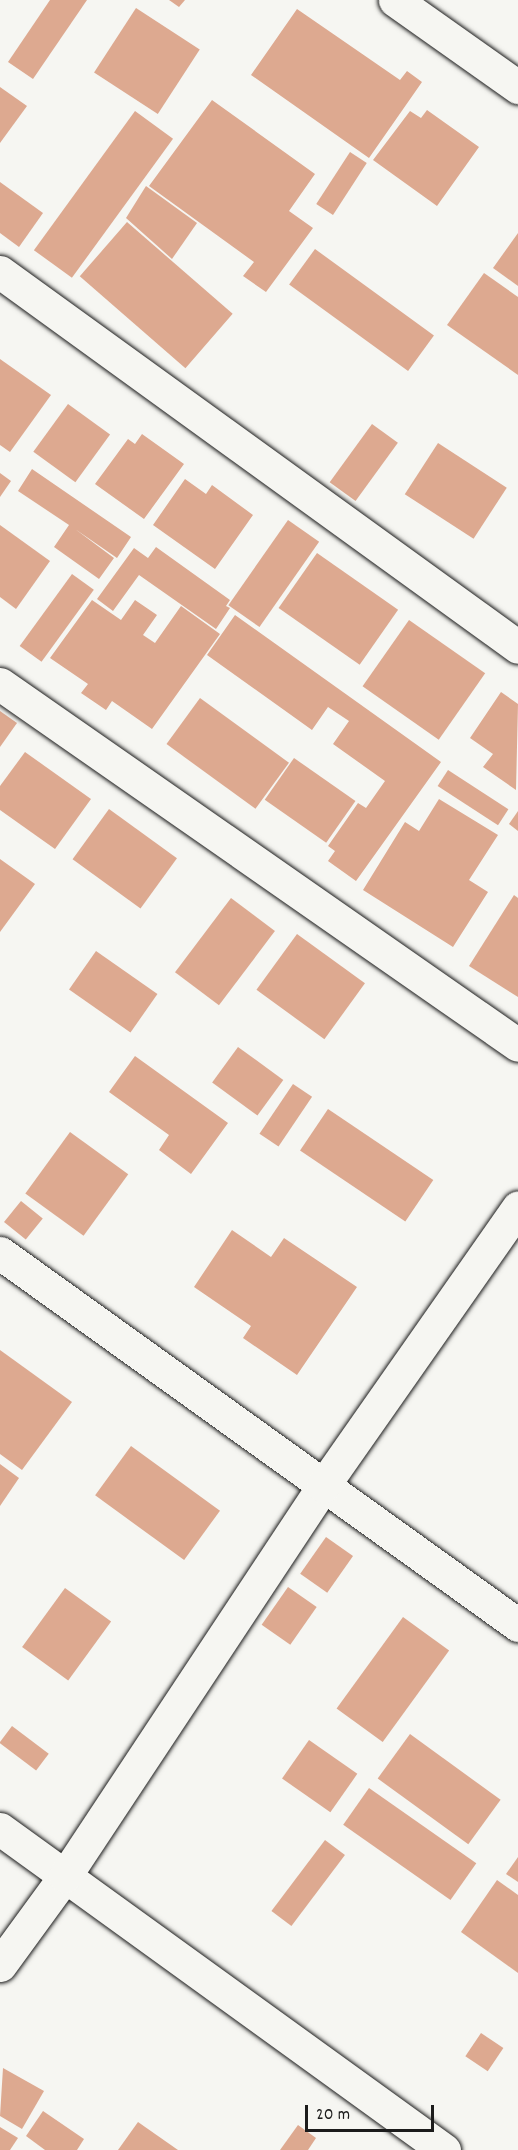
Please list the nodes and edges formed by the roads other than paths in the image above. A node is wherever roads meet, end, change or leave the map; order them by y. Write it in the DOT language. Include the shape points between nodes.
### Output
graph roads {
  1 [pos="395,0"];
  2 [pos="518,87"];
  3 [pos="0,272"];
  4 [pos="518,647"];
  5 [pos="0,684"];
  6 [pos="518,1045"];
  7 [pos="518,1208"];
  8 [pos="0,1253"];
  9 [pos="324,1486"];
  10 [pos="518,1625"];
  11 [pos="0,1829"];
  12 [pos="65,1876"];
  13 [pos="0,1965"];
  14 [pos="444,2150"];
  1 -- 2 [label="street"];
  3 -- 4 [label="street"];
  5 -- 6 [label="street"];
  7 -- 9 [label="street"];
  8 -- 9 [label="street"];
  9 -- 10 [label="street"];
  9 -- 12 [label="street"];
  11 -- 12 [label="street"];
  12 -- 13 [label="street"];
  12 -- 14 [label="street"];
}
